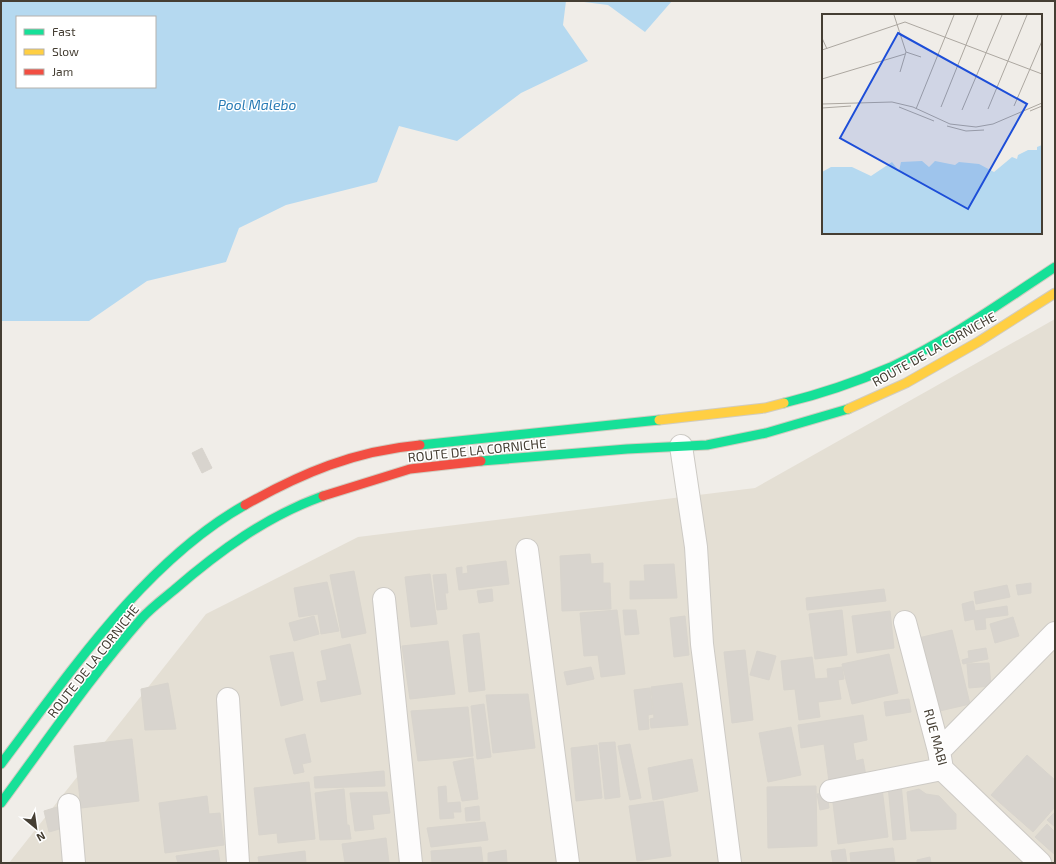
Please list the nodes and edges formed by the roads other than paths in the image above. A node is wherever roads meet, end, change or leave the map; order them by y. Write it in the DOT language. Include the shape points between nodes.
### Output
graph roads {
  1 [pos="1055,267"];
  2 [pos="1055,293"];
  3 [pos="681,446"];
  4 [pos="527,550"];
  5 [pos="384,599"];
  6 [pos="905,622"];
  7 [pos="1055,633"];
  8 [pos="228,699"];
  9 [pos="941,760"];
  10 [pos="1,764"];
  11 [pos="831,791"];
  12 [pos="1,804"];
  13 [pos="68,805"];
  14 [pos="74,863"];
  15 [pos="238,863"];
  16 [pos="411,863"];
  17 [pos="568,863"];
  18 [pos="730,863"];
  19 [pos="1040,863"];
  1 -- 10 [label="main road, ROUTE DE LA CORNICHE" via="968,324 892,366 815,395 765,408 407,446 350,457 284,483 220,519 188,544 153,577 81,659"];
  2 -- 3 [label="main road, ROUTE DE LA CORNICHE" via="906,383 851,408 766,433 707,445"];
  3 -- 12 [label="main road, ROUTE DE LA CORNICHE" via="627,448 410,469 336,491 294,508 238,538 207,561 143,617 89,684"];
  3 -- 18 [label="street" via="696,547 702,644"];
  4 -- 17 [label="street"];
  5 -- 16 [label="street"];
  6 -- 9 [label="street, RUE MABI"];
  7 -- 9 [label="street"];
  8 -- 15 [label="street"];
  9 -- 11 [label="street"];
  9 -- 19 [label="street, RUE MABI"];
  13 -- 14 [label="street"];
}
